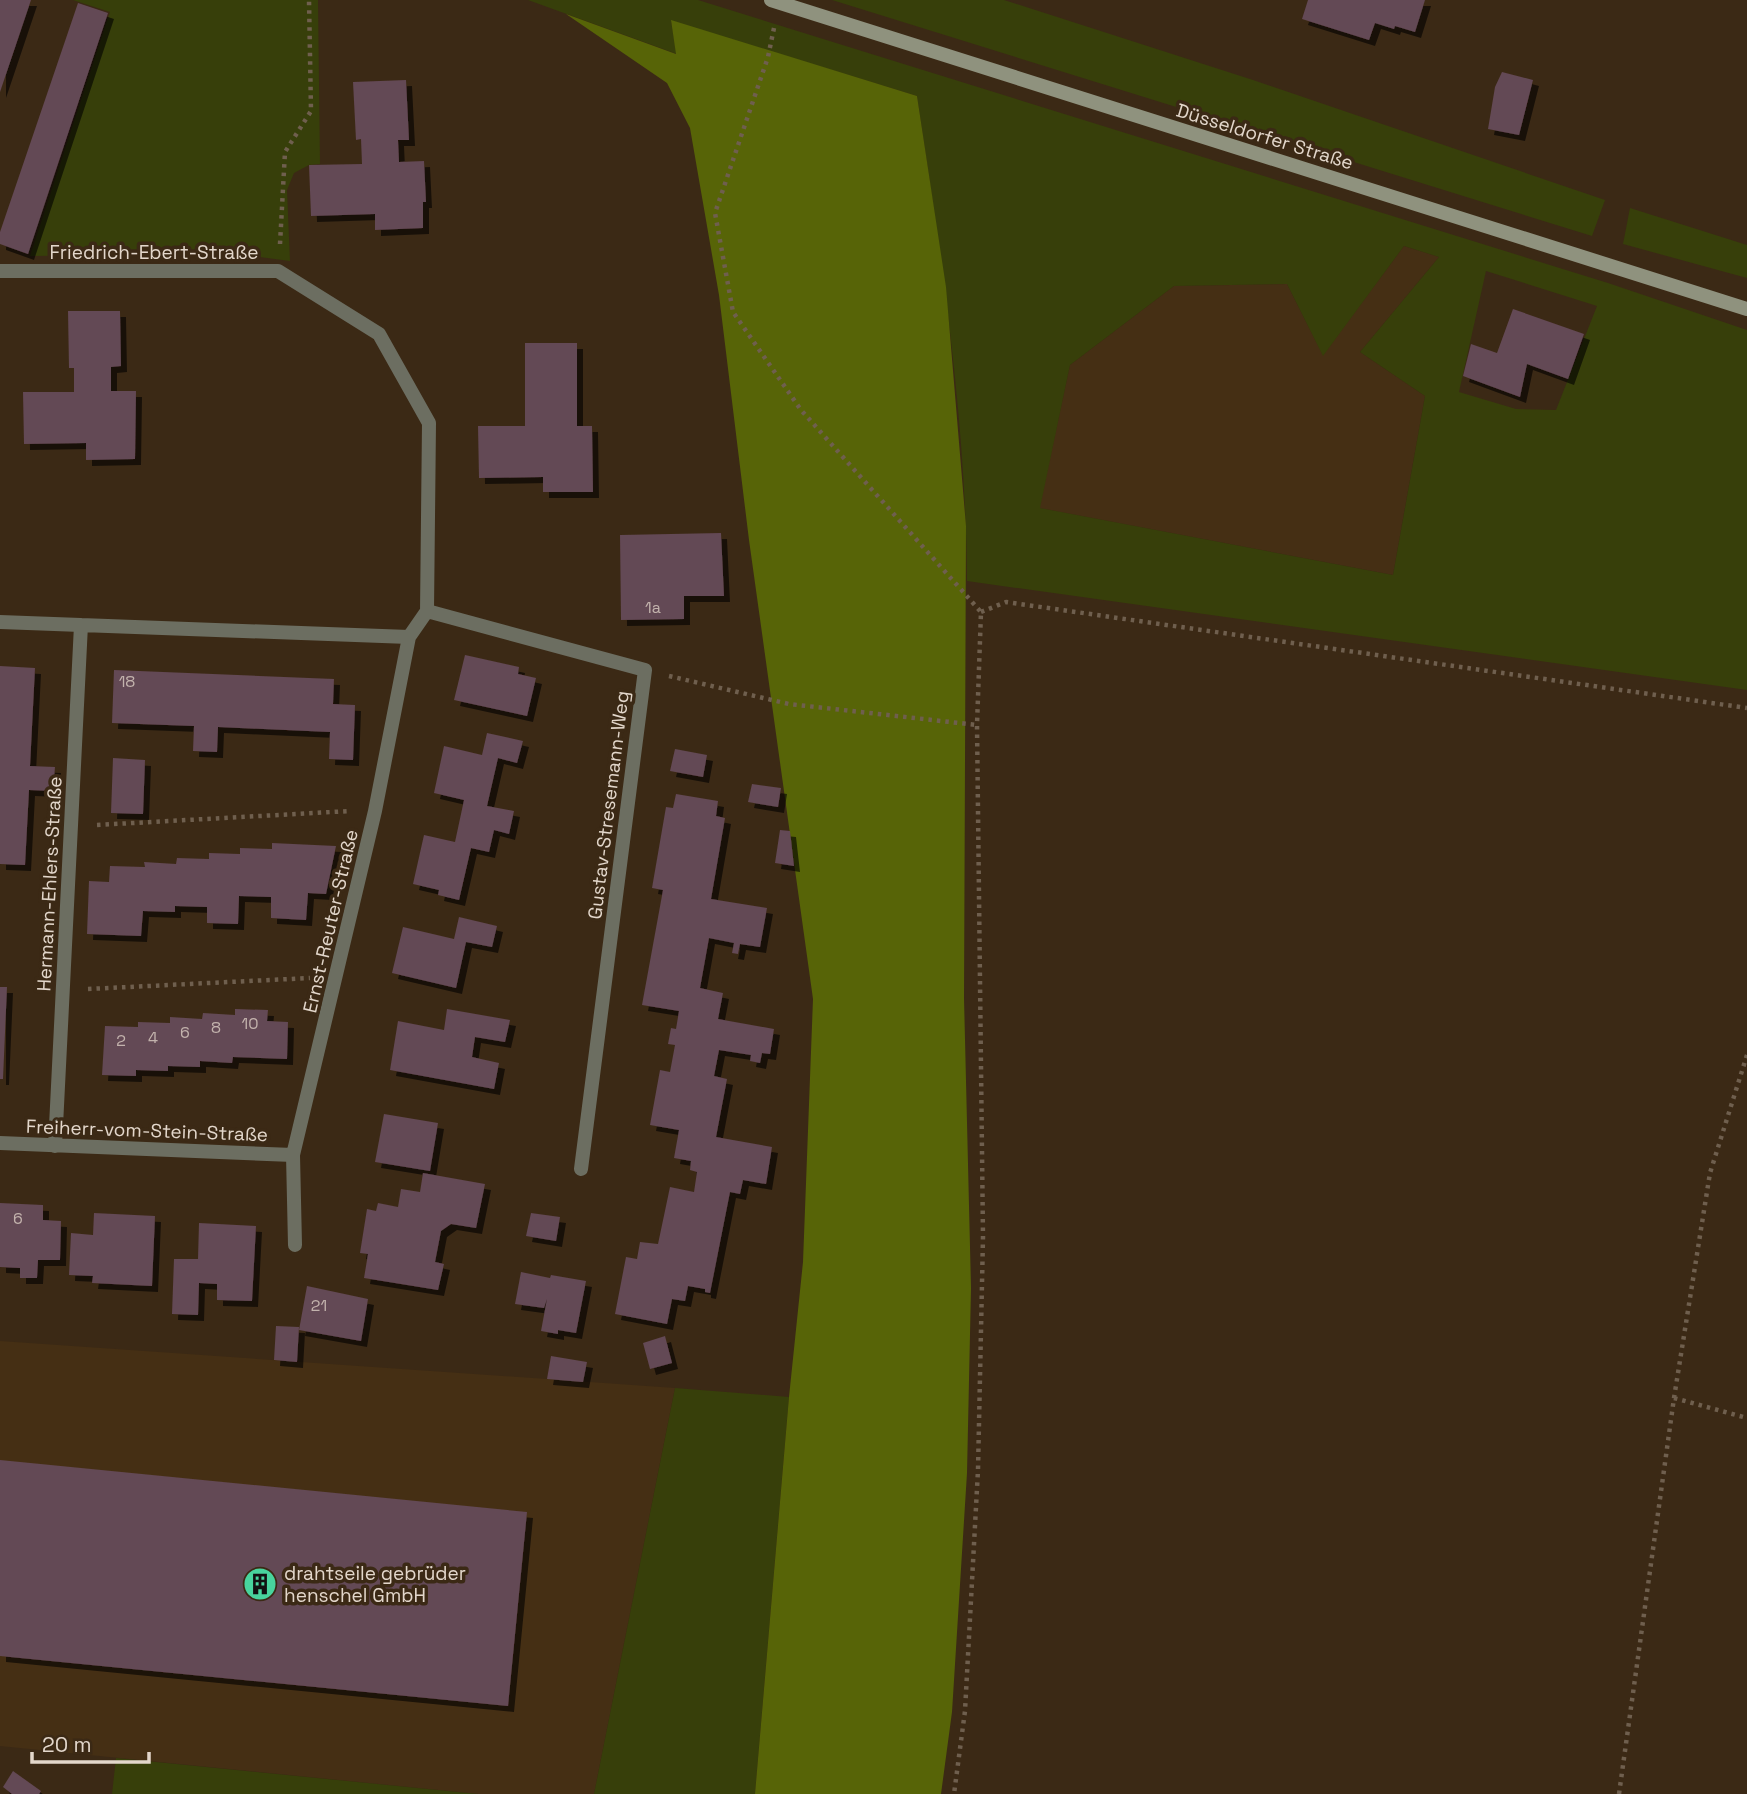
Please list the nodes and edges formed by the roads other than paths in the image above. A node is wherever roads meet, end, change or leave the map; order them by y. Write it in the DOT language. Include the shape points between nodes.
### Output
graph roads {
  1 [pos="776,1"];
  2 [pos="0,271"];
  3 [pos="1747,309"];
  4 [pos="427,611"];
  5 [pos="0,622"];
  6 [pos="81,625"];
  7 [pos="409,636"];
  8 [pos="0,1143"];
  9 [pos="55,1146"];
  10 [pos="293,1155"];
  11 [pos="581,1169"];
  12 [pos="295,1245"];
  1 -- 3 [label="main road, Düsseldorfer Straße"];
  2 -- 4 [label="street, Friedrich-Ebert-Straße" via="278,271 379,334 429,423"];
  4 -- 7 [label="street, Ernst-Reuter-Straße"];
  4 -- 11 [label="street, Gustav-Stresemann-Weg" via="645,670"];
  5 -- 6 [label="street"];
  6 -- 7 [label="street"];
  6 -- 9 [label="street, Hermann-Ehlers-Straße"];
  7 -- 10 [label="street, Ernst-Reuter-Straße" via="375,811"];
  8 -- 9 [label="street, Freiherr-vom-Stein-Straße"];
  9 -- 10 [label="street, Freiherr-vom-Stein-Straße"];
  10 -- 12 [label="street, Ernst-Reuter-Straße"];
}
